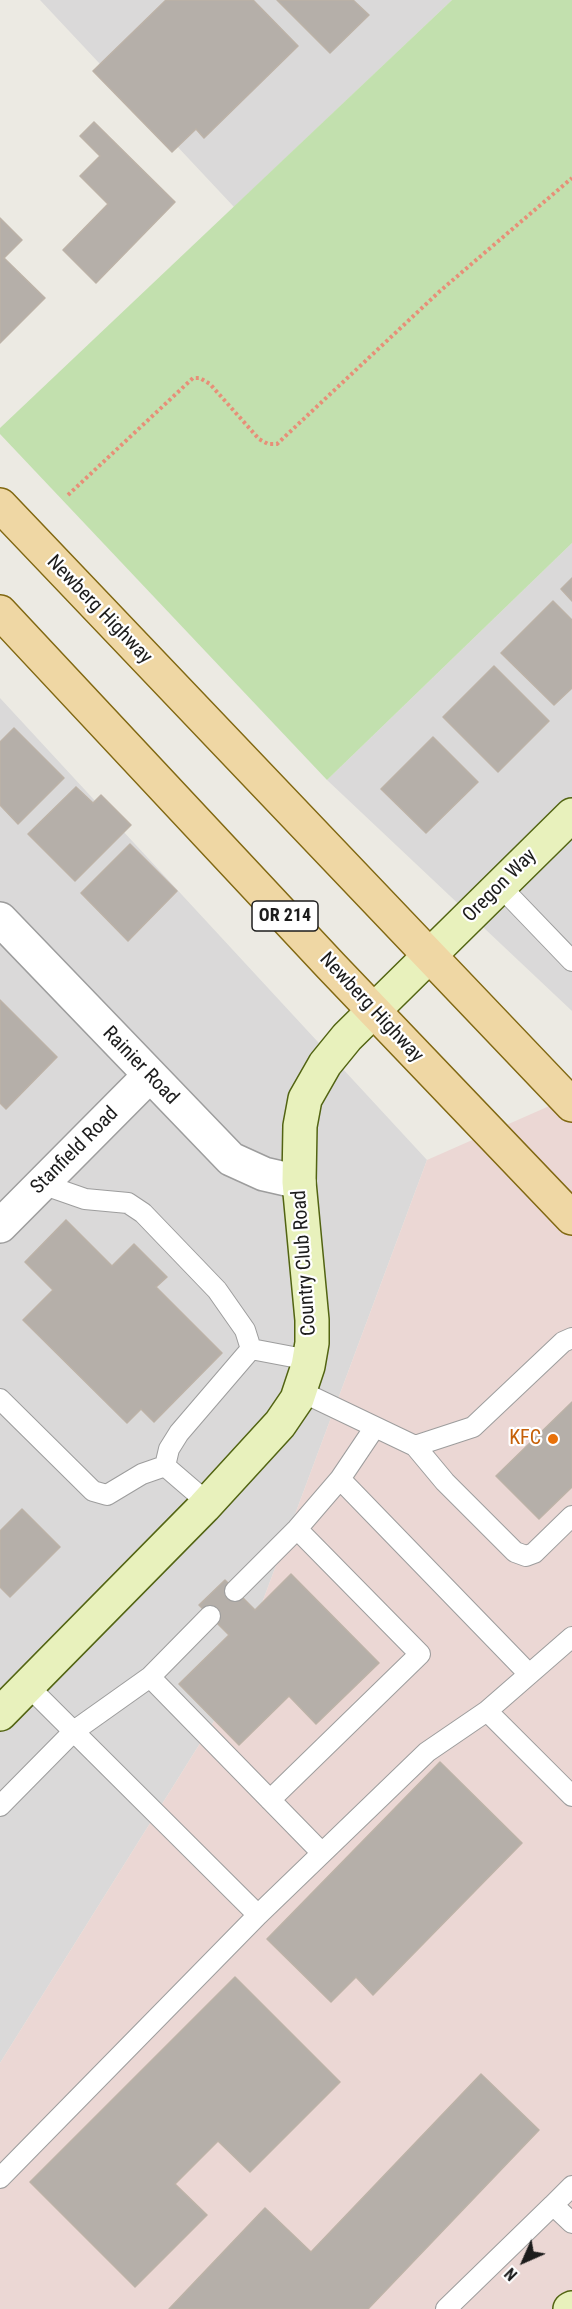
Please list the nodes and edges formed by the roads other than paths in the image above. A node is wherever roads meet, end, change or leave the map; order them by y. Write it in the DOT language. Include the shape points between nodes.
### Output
graph roads {
  1 [pos="0,505"];
  2 [pos="0,612"];
  3 [pos="572,815"];
  4 [pos="500,886"];
  5 [pos="0,919"];
  6 [pos="429,957"];
  7 [pos="572,961"];
  8 [pos="374,1011"];
  9 [pos="149,1076"];
  10 [pos="572,1105"];
  11 [pos="299,1182"];
  12 [pos="42,1184"];
  13 [pos="572,1218"];
  14 [pos="0,1226"];
  15 [pos="567,1340"];
  16 [pos="251,1349"];
  17 [pos="304,1376"];
  18 [pos="0,1399"];
  19 [pos="375,1427"];
  20 [pos="415,1446"];
  21 [pos="165,1466"];
  22 [pos="340,1479"];
  23 [pos="208,1503"];
  24 [pos="572,1516"];
  25 [pos="297,1529"];
  26 [pos="235,1591"];
  27 [pos="210,1616"];
  28 [pos="572,1637"];
  29 [pos="530,1674"];
  30 [pos="150,1677"];
  31 [pos="28,1686"];
  32 [pos="487,1711"];
  33 [pos="0,1714"];
  34 [pos="74,1731"];
  35 [pos="572,1796"];
  36 [pos="270,1800"];
  37 [pos="0,1806"];
  38 [pos="322,1853"];
  39 [pos="258,1915"];
  40 [pos="0,2178"];
  41 [pos="572,2186"];
  42 [pos="553,2205"];
  43 [pos="572,2223"];
  44 [pos="446,2309"];
  1 -- 6 [label="main road, Newberg Highway"];
  2 -- 8 [label="main road, Newberg Highway / OR 214"];
  3 -- 4 [label="street, Oregon Way"];
  4 -- 6 [label="street, Oregon Way"];
  4 -- 7 [label="lane"];
  5 -- 9 [label="street, Rainier Road"];
  6 -- 8 [label="street, Country Club Road"];
  6 -- 10 [label="main road, Newberg Highway"];
  8 -- 11 [label="street, Country Club Road" via="347,1037 305,1099 300,1126"];
  8 -- 13 [label="main road, Newberg Highway / OR 214"];
  9 -- 11 [label="street, Rainier Road" via="231,1159 264,1174"];
  9 -- 12 [label="street, Stanfield Road"];
  11 -- 17 [label="street, Country Club Road" via="312,1320"];
  12 -- 14 [label="street, Stanfield Road"];
  12 -- 16 [label="lane" via="85,1199 128,1203 143,1213 217,1290 245,1330"];
  15 -- 20 [label="lane" via="473,1427"];
  16 -- 17 [label="lane"];
  16 -- 21 [label="lane" via="179,1433"];
  17 -- 19 [label="lane"];
  17 -- 23 [label="street, Country Club Road" via="280,1424"];
  18 -- 21 [label="lane" via="93,1491 107,1495 142,1474"];
  19 -- 20 [label="lane"];
  19 -- 22 [label="lane"];
  20 -- 24 [label="lane" via="515,1552 526,1556 534,1553"];
  21 -- 23 [label="lane"];
  22 -- 25 [label="lane"];
  22 -- 29 [label="lane"];
  23 -- 31 [label="street, Country Club Road"];
  25 -- 26 [label="lane"];
  25 -- 36 [label="lane" via="420,1654"];
  27 -- 30 [label="lane"];
  28 -- 29 [label="lane"];
  29 -- 32 [label="lane"];
  30 -- 34 [label="lane"];
  30 -- 36 [label="lane"];
  31 -- 33 [label="street, Country Club Road"];
  31 -- 34 [label="lane"];
  32 -- 35 [label="lane"];
  32 -- 38 [label="lane" via="426,1752"];
  34 -- 37 [label="lane"];
  34 -- 39 [label="lane"];
  36 -- 38 [label="lane"];
  38 -- 39 [label="lane"];
  39 -- 40 [label="lane"];
  41 -- 42 [label="lane"];
  42 -- 43 [label="lane"];
  42 -- 44 [label="lane"];
}
